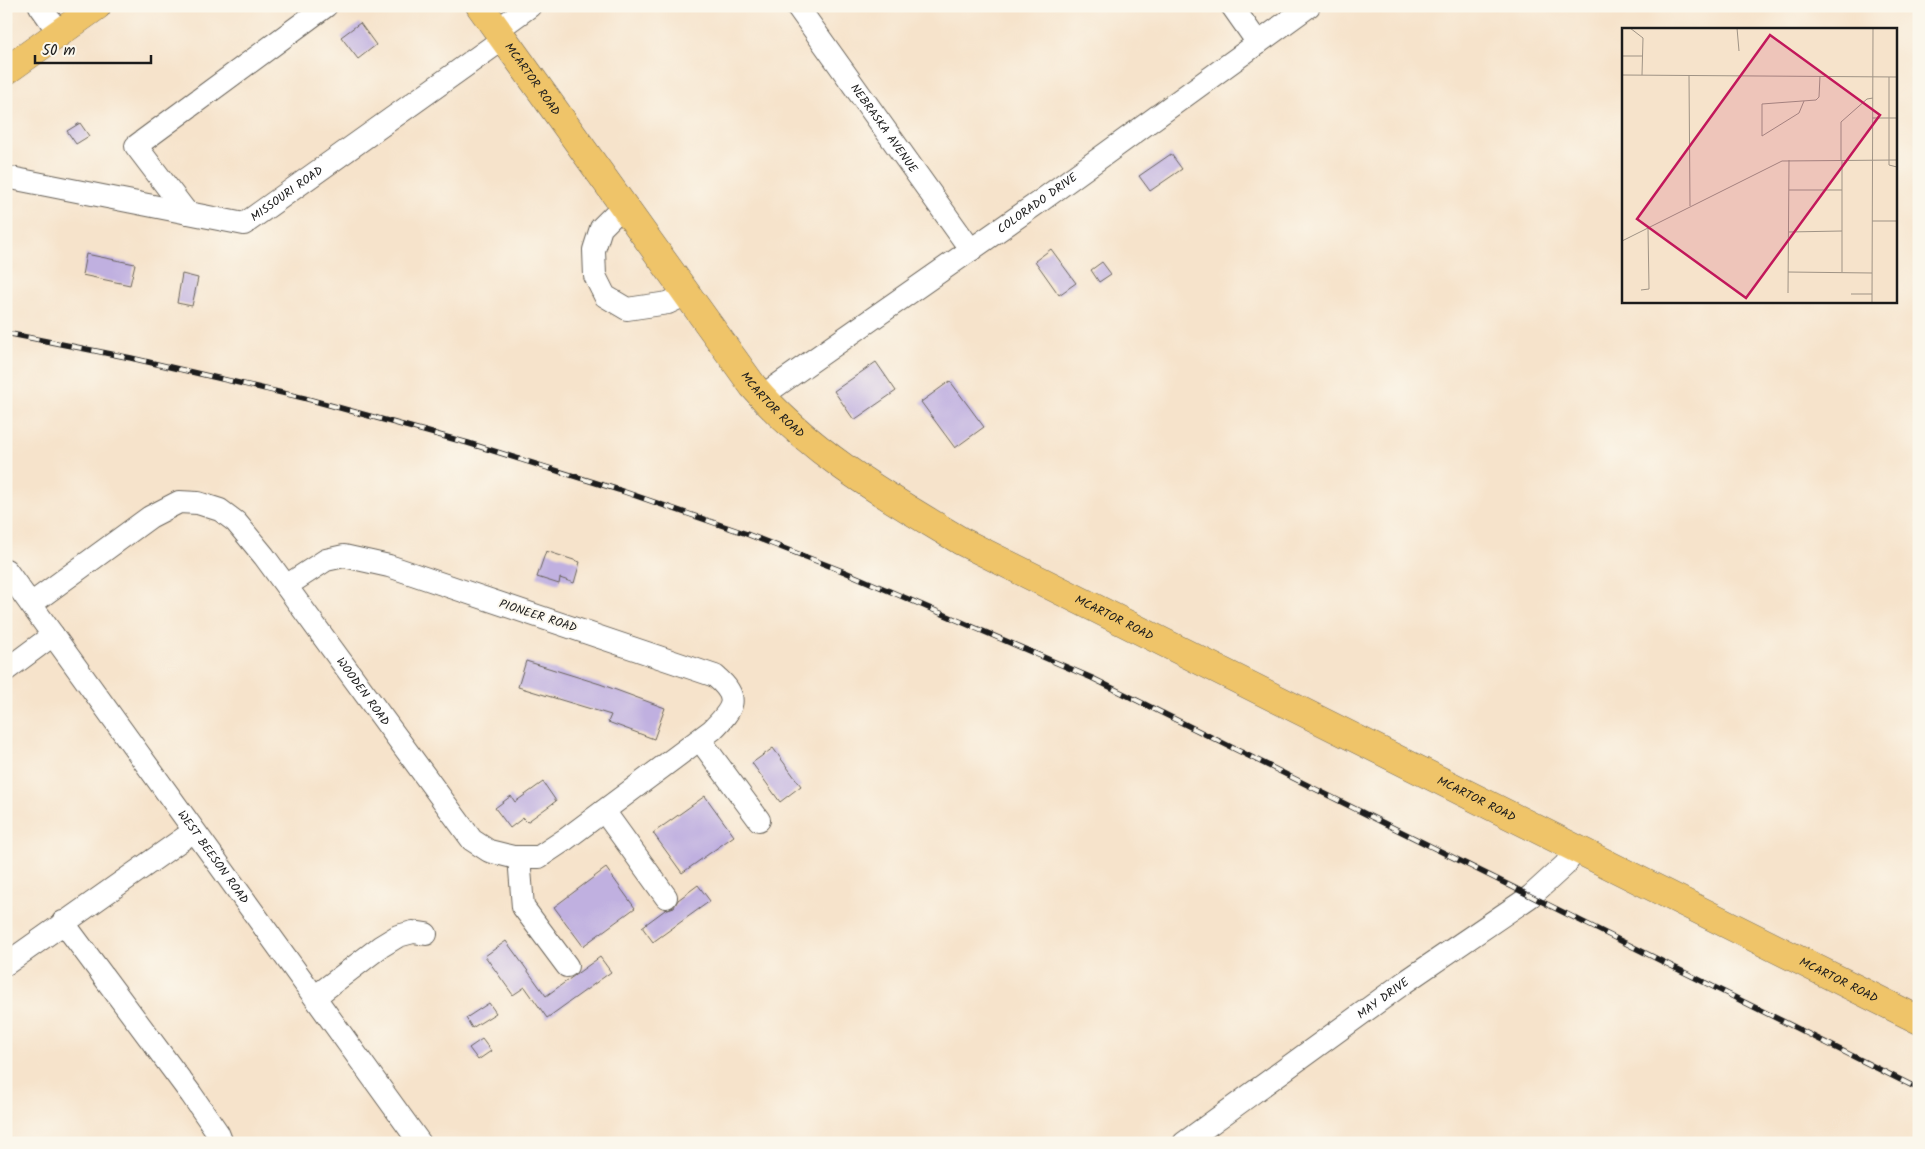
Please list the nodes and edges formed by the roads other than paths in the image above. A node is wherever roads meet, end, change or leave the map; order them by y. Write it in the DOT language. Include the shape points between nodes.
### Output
graph roads {
  1 [pos="40,6"];
  2 [pos="97,6"];
  3 [pos="326,6"];
  4 [pos="480,6"];
  5 [pos="530,6"];
  6 [pos="797,6"];
  7 [pos="1232,6"];
  8 [pos="1309,6"];
  9 [pos="59,33"];
  10 [pos="500,35"];
  11 [pos="1258,43"];
  12 [pos="6,70"];
  13 [pos="6,177"];
  14 [pos="623,206"];
  15 [pos="187,214"];
  16 [pos="971,250"];
  17 [pos="687,294"];
  18 [pos="762,396"];
  19 [pos="7,572"];
  20 [pos="286,586"];
  21 [pos="31,604"];
  22 [pos="53,635"];
  23 [pos="6,670"];
  24 [pos="700,740"];
  25 [pos="604,811"];
  26 [pos="759,820"];
  27 [pos="194,831"];
  28 [pos="1576,849"];
  29 [pos="519,857"];
  30 [pos="666,897"];
  31 [pos="63,922"];
  32 [pos="426,934"];
  33 [pos="6,964"];
  34 [pos="567,966"];
  35 [pos="316,996"];
  36 [pos="1919,1020"];
  37 [pos="222,1143"];
  38 [pos="420,1143"];
  39 [pos="1184,1143"];
  1 -- 9 [label="street"];
  2 -- 9 [label="main road"];
  3 -- 15 [label="street" via="136,146"];
  4 -- 10 [label="main road, MCARTOR ROAD"];
  5 -- 10 [label="street, MISSOURI ROAD"];
  6 -- 16 [label="street, NEBRASKA AVENUE"];
  7 -- 11 [label="street"];
  8 -- 11 [label="street, COLORADO DRIVE"];
  9 -- 12 [label="main road"];
  10 -- 14 [label="main road, MCARTOR ROAD"];
  10 -- 15 [label="street, MISSOURI ROAD" via="244,224"];
  11 -- 16 [label="street, COLORADO DRIVE"];
  13 -- 15 [label="street, MISSOURI ROAD"];
  14 -- 17 [label="main road, MCARTOR ROAD"];
  14 -- 17 [label="street" via="601,228 594,250 595,276 605,296 627,309 668,303"];
  16 -- 18 [label="street, COLORADO DRIVE"];
  17 -- 18 [label="main road, MCARTOR ROAD"];
  18 -- 28 [label="main road, MCARTOR ROAD" via="808,441 869,485 961,541"];
  19 -- 21 [label="street, WEST BEESON ROAD"];
  20 -- 21 [label="street, WOODEN ROAD" via="236,522 220,510 198,503 179,502 150,517"];
  20 -- 24 [label="street, PIONEER ROAD" via="326,560 344,556 389,566 715,676 729,688 732,700 726,716"];
  20 -- 29 [label="street, WOODEN ROAD" via="472,840 489,851"];
  21 -- 22 [label="street, WEST BEESON ROAD"];
  22 -- 23 [label="street"];
  22 -- 27 [label="street, WEST BEESON ROAD"];
  24 -- 25 [label="street, WOODEN ROAD"];
  24 -- 26 [label="street"];
  25 -- 29 [label="street, WOODEN ROAD" via="539,857"];
  25 -- 30 [label="street"];
  27 -- 31 [label="street"];
  27 -- 35 [label="street, WEST BEESON ROAD"];
  28 -- 36 [label="main road, MCARTOR ROAD"];
  28 -- 39 [label="street, MAY DRIVE" via="1565,865 1532,896 1405,982"];
  29 -- 34 [label="street" via="523,906"];
  31 -- 33 [label="street"];
  31 -- 37 [label="street" via="191,1094"];
  32 -- 35 [label="street" via="413,932 398,936"];
  35 -- 38 [label="street, WEST BEESON ROAD"];
}
